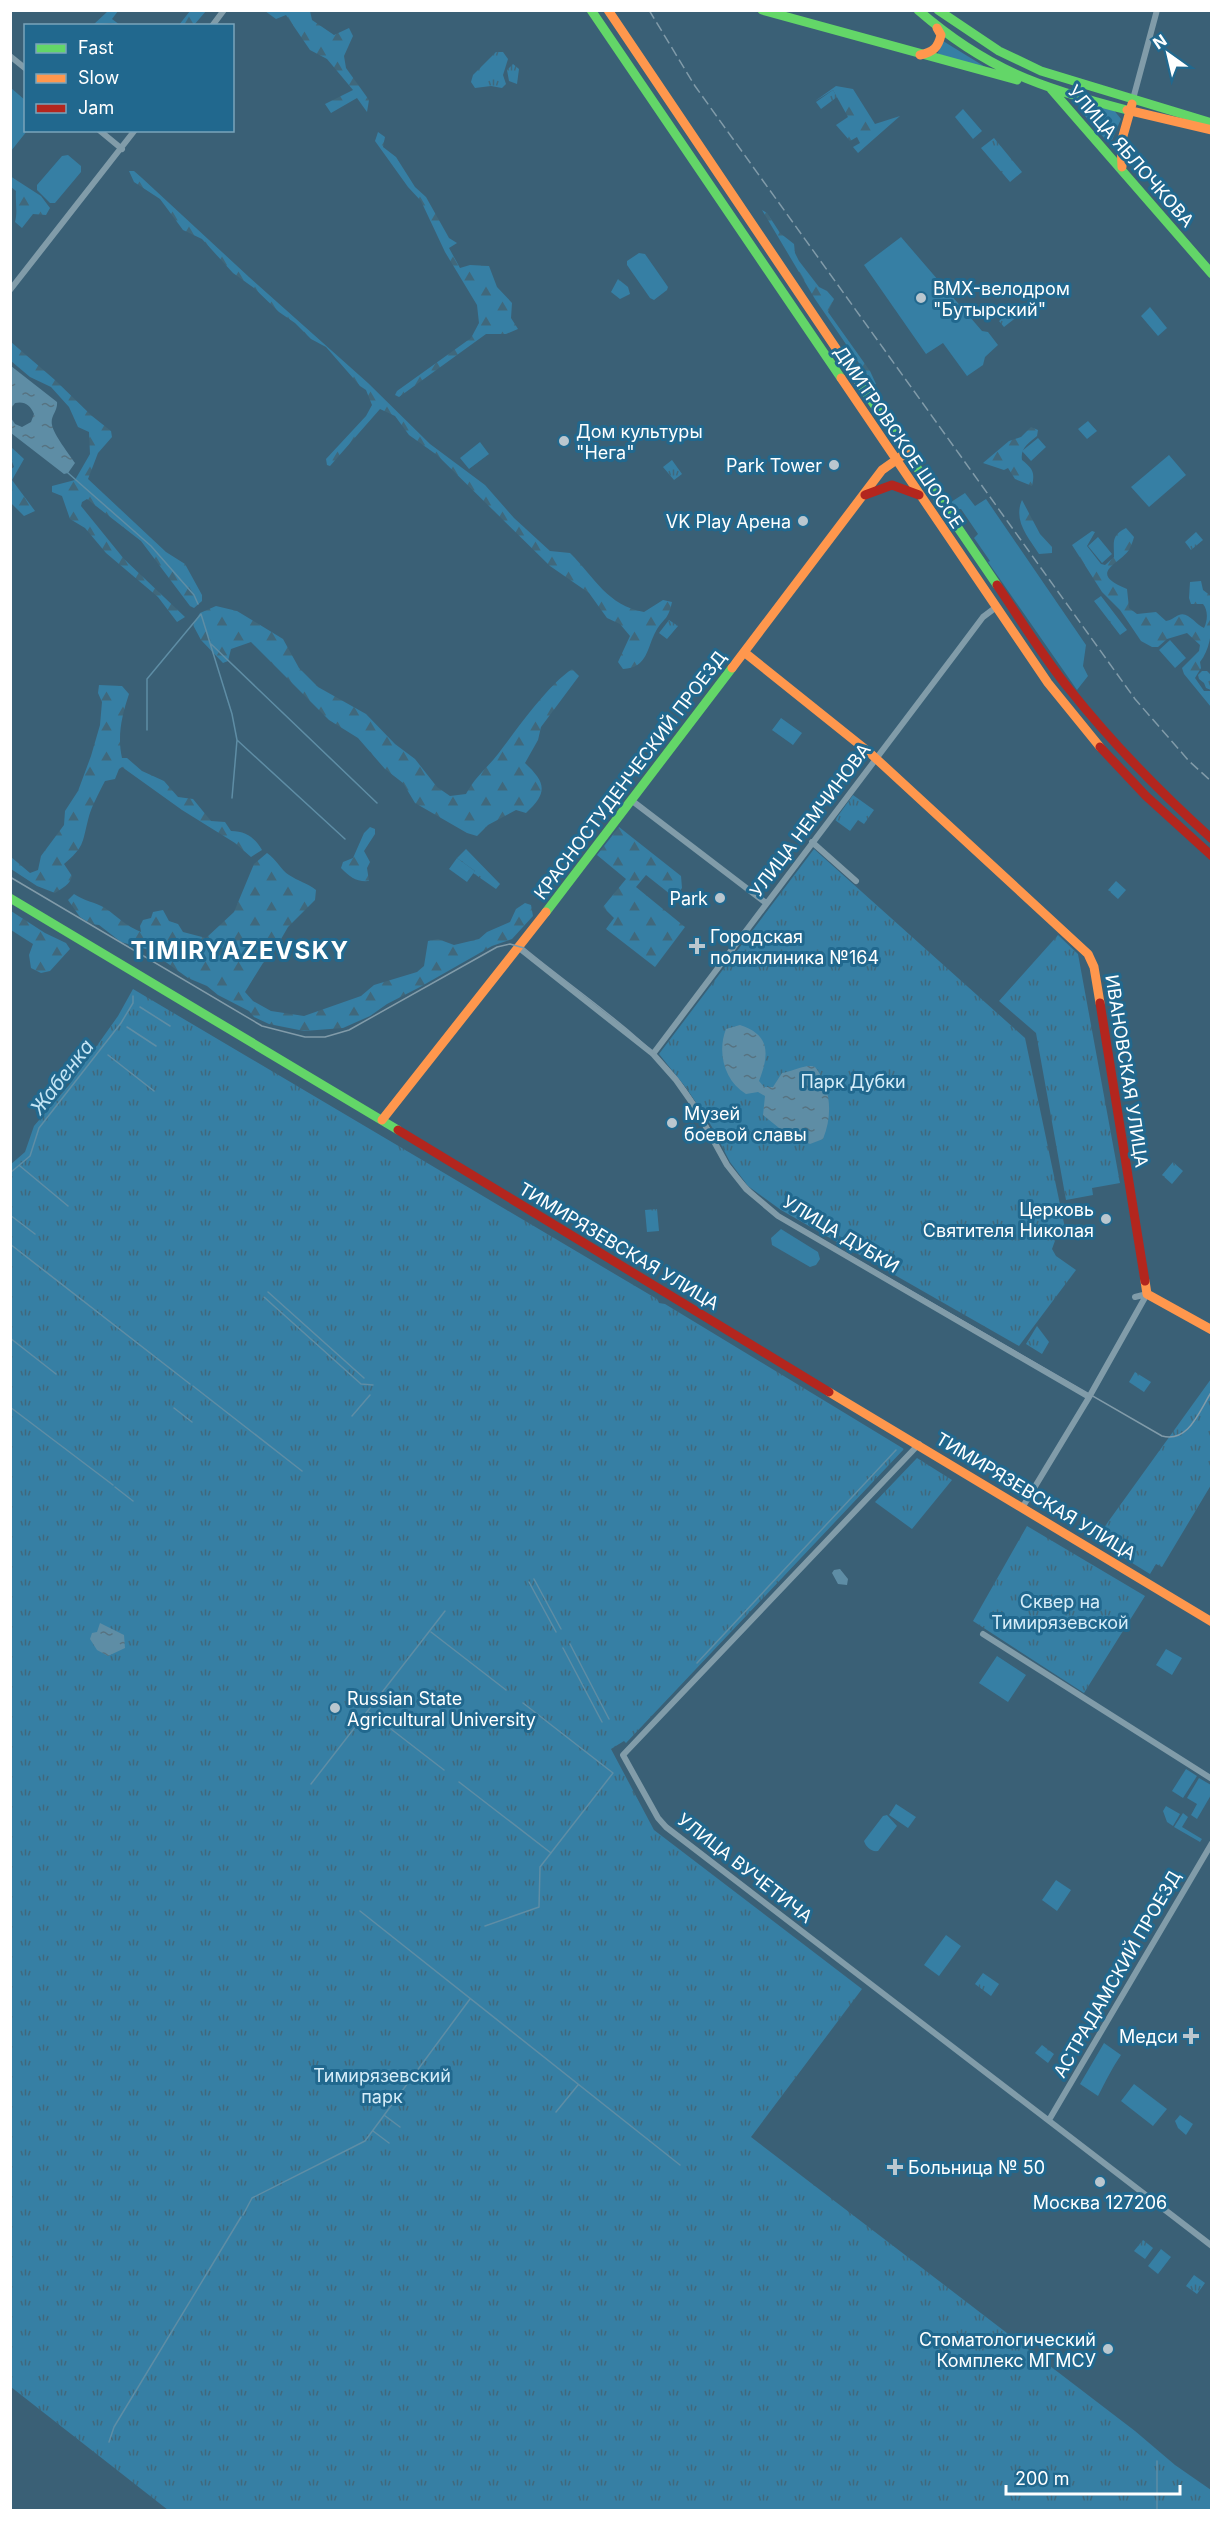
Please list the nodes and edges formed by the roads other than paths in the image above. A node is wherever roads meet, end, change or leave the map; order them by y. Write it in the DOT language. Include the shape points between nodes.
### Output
graph roads {
  1 [pos="224,10"];
  2 [pos="591,10"];
  3 [pos="608,10"];
  4 [pos="762,10"];
  5 [pos="918,10"];
  6 [pos="938,10"];
  7 [pos="1157,10"];
  8 [pos="214,24"];
  9 [pos="934,24"];
  10 [pos="920,55"];
  11 [pos="10,56"];
  12 [pos="24,67"];
  13 [pos="1070,81"];
  14 [pos="1045,86"];
  15 [pos="1066,92"];
  16 [pos="1132,104"];
  17 [pos="1067,105"];
  18 [pos="1212,123"];
  19 [pos="1212,130"];
  20 [pos="101,132"];
  21 [pos="134,132"];
  22 [pos="1122,139"];
  23 [pos="1101,144"];
  24 [pos="122,149"];
  25 [pos="1124,172"];
  26 [pos="1212,274"];
  27 [pos="10,290"];
  28 [pos="906,453"];
  29 [pos="895,461"];
  30 [pos="919,495"];
  31 [pos="862,496"];
  32 [pos="995,608"];
  33 [pos="744,652"];
  34 [pos="875,758"];
  35 [pos="635,803"];
  36 [pos="1212,839"];
  37 [pos="812,842"];
  38 [pos="1212,856"];
  39 [pos="856,880"];
  40 [pos="10,898"];
  41 [pos="766,903"];
  42 [pos="519,948"];
  43 [pos="652,1054"];
  44 [pos="382,1120"];
  45 [pos="1147,1294"];
  46 [pos="1135,1297"];
  47 [pos="1212,1330"];
  48 [pos="1089,1397"];
  49 [pos="919,1444"];
  50 [pos="1022,1508"];
  51 [pos="1212,1622"];
  52 [pos="983,1634"];
  53 [pos="1212,1779"];
  54 [pos="1212,1843"];
  55 [pos="1048,2120"];
  56 [pos="1212,2246"];
  1 -- 8 [label="street"];
  2 -- 29 [label="main road, ДМИТРОВСКОЕ ШОССЕ"];
  3 -- 28 [label="main road, ДМИТРОВСКОЕ ШОССЕ"];
  4 -- 10 [label="main road"];
  5 -- 9 [label="main road"];
  6 -- 13 [label="main road" via="999,51"];
  7 -- 16 [label="street"];
  9 -- 10 [label="main road" via="941,35 939,45"];
  9 -- 14 [label="main road" via="992,64"];
  10 -- 14 [label="main road"];
  11 -- 12 [label="street"];
  13 -- 15 [label="main road"];
  13 -- 16 [label="main road"];
  14 -- 15 [label="main road"];
  14 -- 17 [label="main road, УЛИЦА ЯБЛОЧКОВА"];
  15 -- 16 [label="main road"];
  15 -- 17 [label="main road"];
  16 -- 18 [label="main road"];
  16 -- 19 [label="main road"];
  16 -- 22 [label="main road"];
  17 -- 23 [label="main road, УЛИЦА ЯБЛОЧКОВА"];
  20 -- 24 [label="street"];
  21 -- 24 [label="street"];
  22 -- 23 [label="main road" via="1113,147"];
  22 -- 25 [label="main road" via="1119,155"];
  23 -- 25 [label="main road, УЛИЦА ЯБЛОЧКОВА"];
  24 -- 27 [label="street"];
  25 -- 26 [label="main road, УЛИЦА ЯБЛОЧКОВА"];
  28 -- 29 [label="main road, КРАСНОСТУДЕНЧЕСКИЙ ПРОЕЗД"];
  28 -- 36 [label="main road, ДМИТРОВСКОЕ ШОССЕ" via="1072,694 1145,777"];
  29 -- 30 [label="main road, ДМИТРОВСКОЕ ШОССЕ"];
  29 -- 31 [label="main road, КРАСНОСТУДЕНЧЕСКИЙ ПРОЕЗД" via="882,470"];
  30 -- 31 [label="main road" via="892,484"];
  30 -- 32 [label="main road, ДМИТРОВСКОЕ ШОССЕ"];
  31 -- 33 [label="main road, КРАСНОСТУДЕНЧЕСКИЙ ПРОЕЗД"];
  32 -- 34 [label="street, УЛИЦА НЕМЧИНОВА" via="983,617"];
  32 -- 38 [label="main road, ДМИТРОВСКОЕ ШОССЕ" via="1097,744 1165,815"];
  33 -- 34 [label="main road, ИВАНОВСКАЯ УЛИЦА"];
  33 -- 42 [label="main road, КРАСНОСТУДЕНЧЕСКИЙ ПРОЕЗД"];
  34 -- 37 [label="street, УЛИЦА НЕМЧИНОВА"];
  34 -- 45 [label="main road, ИВАНОВСКАЯ УЛИЦА" via="1083,948 1091,960"];
  35 -- 41 [label="street"];
  37 -- 39 [label="street"];
  37 -- 41 [label="street, УЛИЦА НЕМЧИНОВА"];
  40 -- 44 [label="main road, ТИМИРЯЗЕВСКАЯ УЛИЦА"];
  41 -- 43 [label="street, УЛИЦА НЕМЧИНОВА"];
  42 -- 43 [label="street, УЛИЦА ДУБКИ"];
  42 -- 44 [label="main road, КРАСНОСТУДЕНЧЕСКИЙ ПРОЕЗД"];
  43 -- 48 [label="street, УЛИЦА ДУБКИ" via="695,1107 746,1189 778,1216"];
  44 -- 49 [label="main road, ТИМИРЯЗЕВСКАЯ УЛИЦА"];
  45 -- 46 [label="street"];
  45 -- 47 [label="main road"];
  45 -- 48 [label="street"];
  48 -- 50 [label="street"];
  49 -- 50 [label="main road, ТИМИРЯЗЕВСКАЯ УЛИЦА"];
  49 -- 55 [label="street, УЛИЦА ВУЧЕТИЧА" via="623,1755 666,1827"];
  50 -- 51 [label="main road, ТИМИРЯЗЕВСКАЯ УЛИЦА"];
  52 -- 53 [label="street"];
  54 -- 55 [label="street, АСТРАДАМСКИЙ ПРОЕЗД"];
  55 -- 56 [label="street, УЛИЦА ВУЧЕТИЧА"];
}
